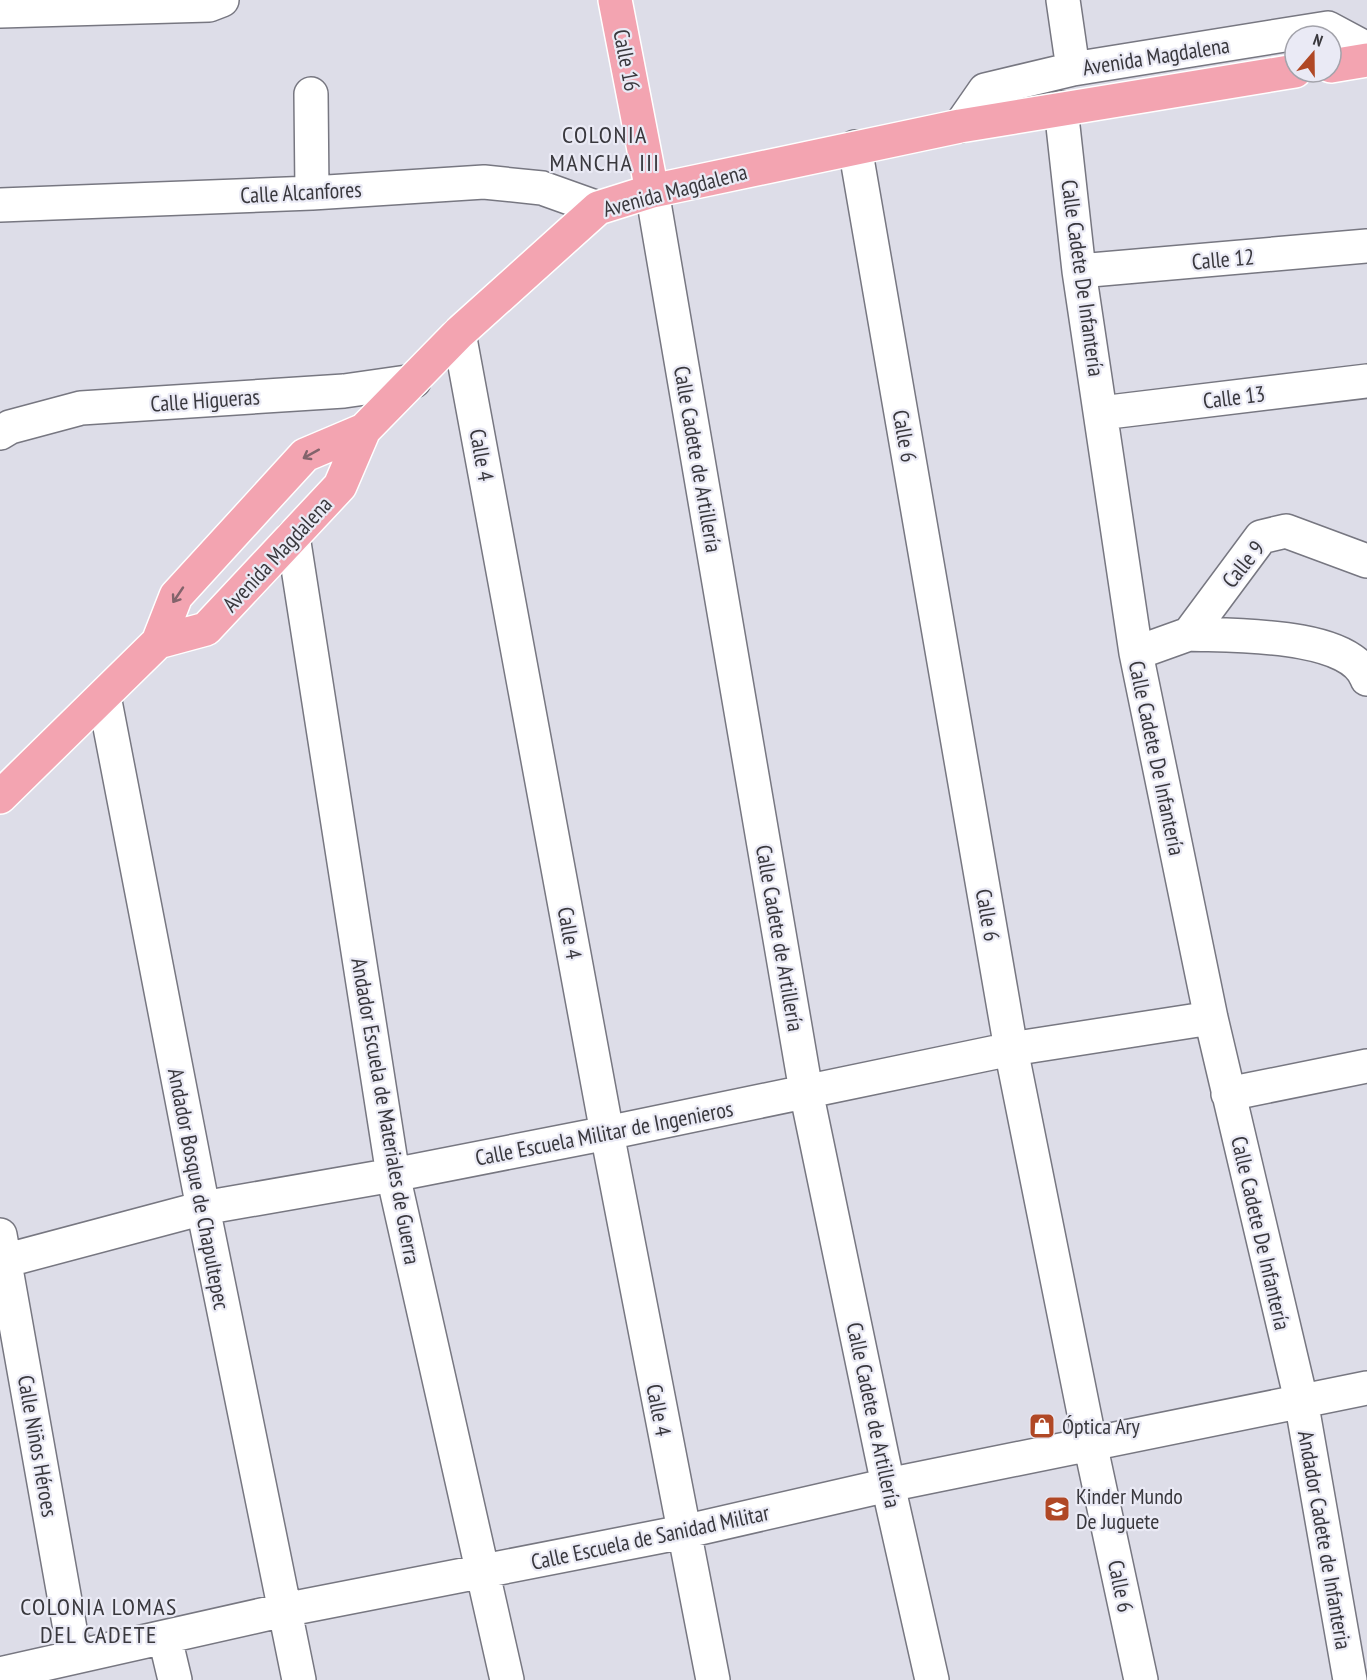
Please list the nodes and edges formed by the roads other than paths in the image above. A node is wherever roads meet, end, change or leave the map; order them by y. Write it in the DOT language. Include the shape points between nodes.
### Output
graph roads {
  1 [pos="615,0"];
  2 [pos="1063,0"];
  3 [pos="216,3"];
  4 [pos="0,11"];
  5 [pos="1367,49"];
  6 [pos="1367,60"];
  7 [pos="1343,64"];
  8 [pos="1073,69"];
  9 [pos="1283,73"];
  10 [pos="311,94"];
  11 [pos="1061,108"];
  12 [pos="960,126"];
  13 [pos="855,147"];
  14 [pos="652,191"];
  15 [pos="312,193"];
  16 [pos="0,205"];
  17 [pos="598,208"];
  18 [pos="1367,246"];
  19 [pos="1079,271"];
  20 [pos="459,333"];
  21 [pos="414,381"];
  22 [pos="1367,381"];
  23 [pos="1101,413"];
  24 [pos="364,430"];
  25 [pos="0,433"];
  26 [pos="293,536"];
  27 [pos="1367,561"];
  28 [pos="1189,634"];
  29 [pos="158,642"];
  30 [pos="1136,653"];
  31 [pos="1367,679"];
  32 [pos="104,696"];
  33 [pos="0,797"];
  34 [pos="1211,1018"];
  35 [pos="1011,1049"];
  36 [pos="1367,1066"];
  37 [pos="807,1091"];
  38 [pos="1228,1094"];
  39 [pos="607,1133"];
  40 [pos="393,1175"];
  41 [pos="203,1208"];
  42 [pos="2,1253"];
  43 [pos="1367,1388"];
  44 [pos="1301,1400"];
  45 [pos="1090,1443"];
  46 [pos="888,1485"];
  47 [pos="683,1532"];
  48 [pos="483,1572"];
  49 [pos="284,1610"];
  50 [pos="165,1638"];
  51 [pos="75,1657"];
  52 [pos="0,1674"];
  53 [pos="175,1680"];
  54 [pos="299,1680"];
  55 [pos="507,1680"];
  56 [pos="713,1680"];
  57 [pos="932,1680"];
  58 [pos="1141,1680"];
  59 [pos="1350,1680"];
  1 -- 14 [label="main road, Calle 16"];
  2 -- 8 [label="street"];
  3 -- 4 [label="street"];
  5 -- 8 [label="street, Avenida Magdalena" via="1328,28"];
  6 -- 7 [label="main road"];
  8 -- 12 [label="street, Avenida Magdalena" via="985,90"];
  9 -- 11 [label="main road, Avenida Magdalena"];
  10 -- 15 [label="street"];
  11 -- 12 [label="main road, Avenida Magdalena"];
  11 -- 19 [label="street, Calle Cadete De Infantería"];
  12 -- 13 [label="main road, Avenida Magdalena"];
  13 -- 14 [label="main road, Avenida Magdalena"];
  13 -- 35 [label="street, Calle 6"];
  14 -- 17 [label="main road, Avenida Magdalena"];
  14 -- 37 [label="street, Calle Cadete de Artillería"];
  15 -- 16 [label="street, Calle Alcanfores"];
  15 -- 17 [label="street, Calle Alcanfores" via="484,182 542,188"];
  17 -- 20 [label="main road, Avenida Magdalena"];
  18 -- 19 [label="street, Calle 12"];
  19 -- 23 [label="street, Calle Cadete De Infantería"];
  20 -- 21 [label="main road, Avenida Magdalena"];
  20 -- 39 [label="street, Calle 4"];
  21 -- 24 [label="main road, Avenida Magdalena"];
  21 -- 25 [label="street, Calle Higueras" via="344,391 81,408"];
  22 -- 23 [label="street, Calle 13"];
  23 -- 30 [label="street, Calle Cadete De Infantería"];
  24 -- 26 [label="main road, Avenida Magdalena" via="340,486"];
  24 -- 29 [label="main road, Avenida Magdalena, one-way" via="305,455 176,596"];
  26 -- 29 [label="main road, Avenida Magdalena" via="206,629"];
  26 -- 40 [label="street, Andador Escuela de Materiales de Guerra"];
  27 -- 28 [label="street, Calle 9" via="1286,531 1261,537"];
  28 -- 30 [label="street"];
  28 -- 31 [label="street" via="1288,639 1327,647 1364,670"];
  29 -- 32 [label="main road, Avenida Magdalena"];
  30 -- 34 [label="street, Calle Cadete De Infantería"];
  32 -- 33 [label="main road, Avenida Magdalena"];
  32 -- 41 [label="street, Andador Bosque de Chapultepec"];
  34 -- 35 [label="street, Calle Escuela Militar de Ingenieros"];
  34 -- 38 [label="street, Calle Cadete De Infantería"];
  35 -- 37 [label="street, Calle Escuela Militar de Ingenieros"];
  35 -- 45 [label="street, Calle 6"];
  36 -- 38 [label="street"];
  37 -- 39 [label="street, Calle Escuela Militar de Ingenieros"];
  37 -- 46 [label="street, Calle Cadete de Artillería"];
  38 -- 44 [label="street, Calle Cadete De Infantería"];
  39 -- 40 [label="street, Calle Escuela Militar de Ingenieros"];
  39 -- 47 [label="street, Calle 4"];
  40 -- 41 [label="street, Calle Escuela Militar de Ingenieros"];
  40 -- 48 [label="street, Andador Escuela de Materiales de Guerra"];
  41 -- 42 [label="street, Calle Escuela Militar de Ingenieros"];
  41 -- 49 [label="street, Andador Bosque de Chapultepec"];
  42 -- 51 [label="street, Calle Niños Héroes"];
  43 -- 44 [label="street, Calle Escuela de Sanidad Militar"];
  44 -- 45 [label="street, Calle Escuela de Sanidad Militar"];
  44 -- 59 [label="street, Andador Cadete de Infanteria"];
  45 -- 46 [label="street, Calle Escuela de Sanidad Militar"];
  45 -- 58 [label="street, Calle 6"];
  46 -- 47 [label="street, Calle Escuela de Sanidad Militar"];
  46 -- 57 [label="street, Calle Cadete de Artillería"];
  47 -- 48 [label="street, Calle Escuela de Sanidad Militar"];
  47 -- 56 [label="street, Calle 4"];
  48 -- 49 [label="street, Calle Escuela de Sanidad Militar"];
  48 -- 55 [label="street, Andador Escuela de Materiales de Guerra"];
  49 -- 50 [label="street, Calle Escuela de Sanidad Militar"];
  49 -- 54 [label="street, Andador Bosque de Chapultepec"];
  50 -- 51 [label="street, Calle Escuela de Sanidad Militar"];
  50 -- 53 [label="street"];
  51 -- 52 [label="street, Calle Escuela de Sanidad Militar"];
}
